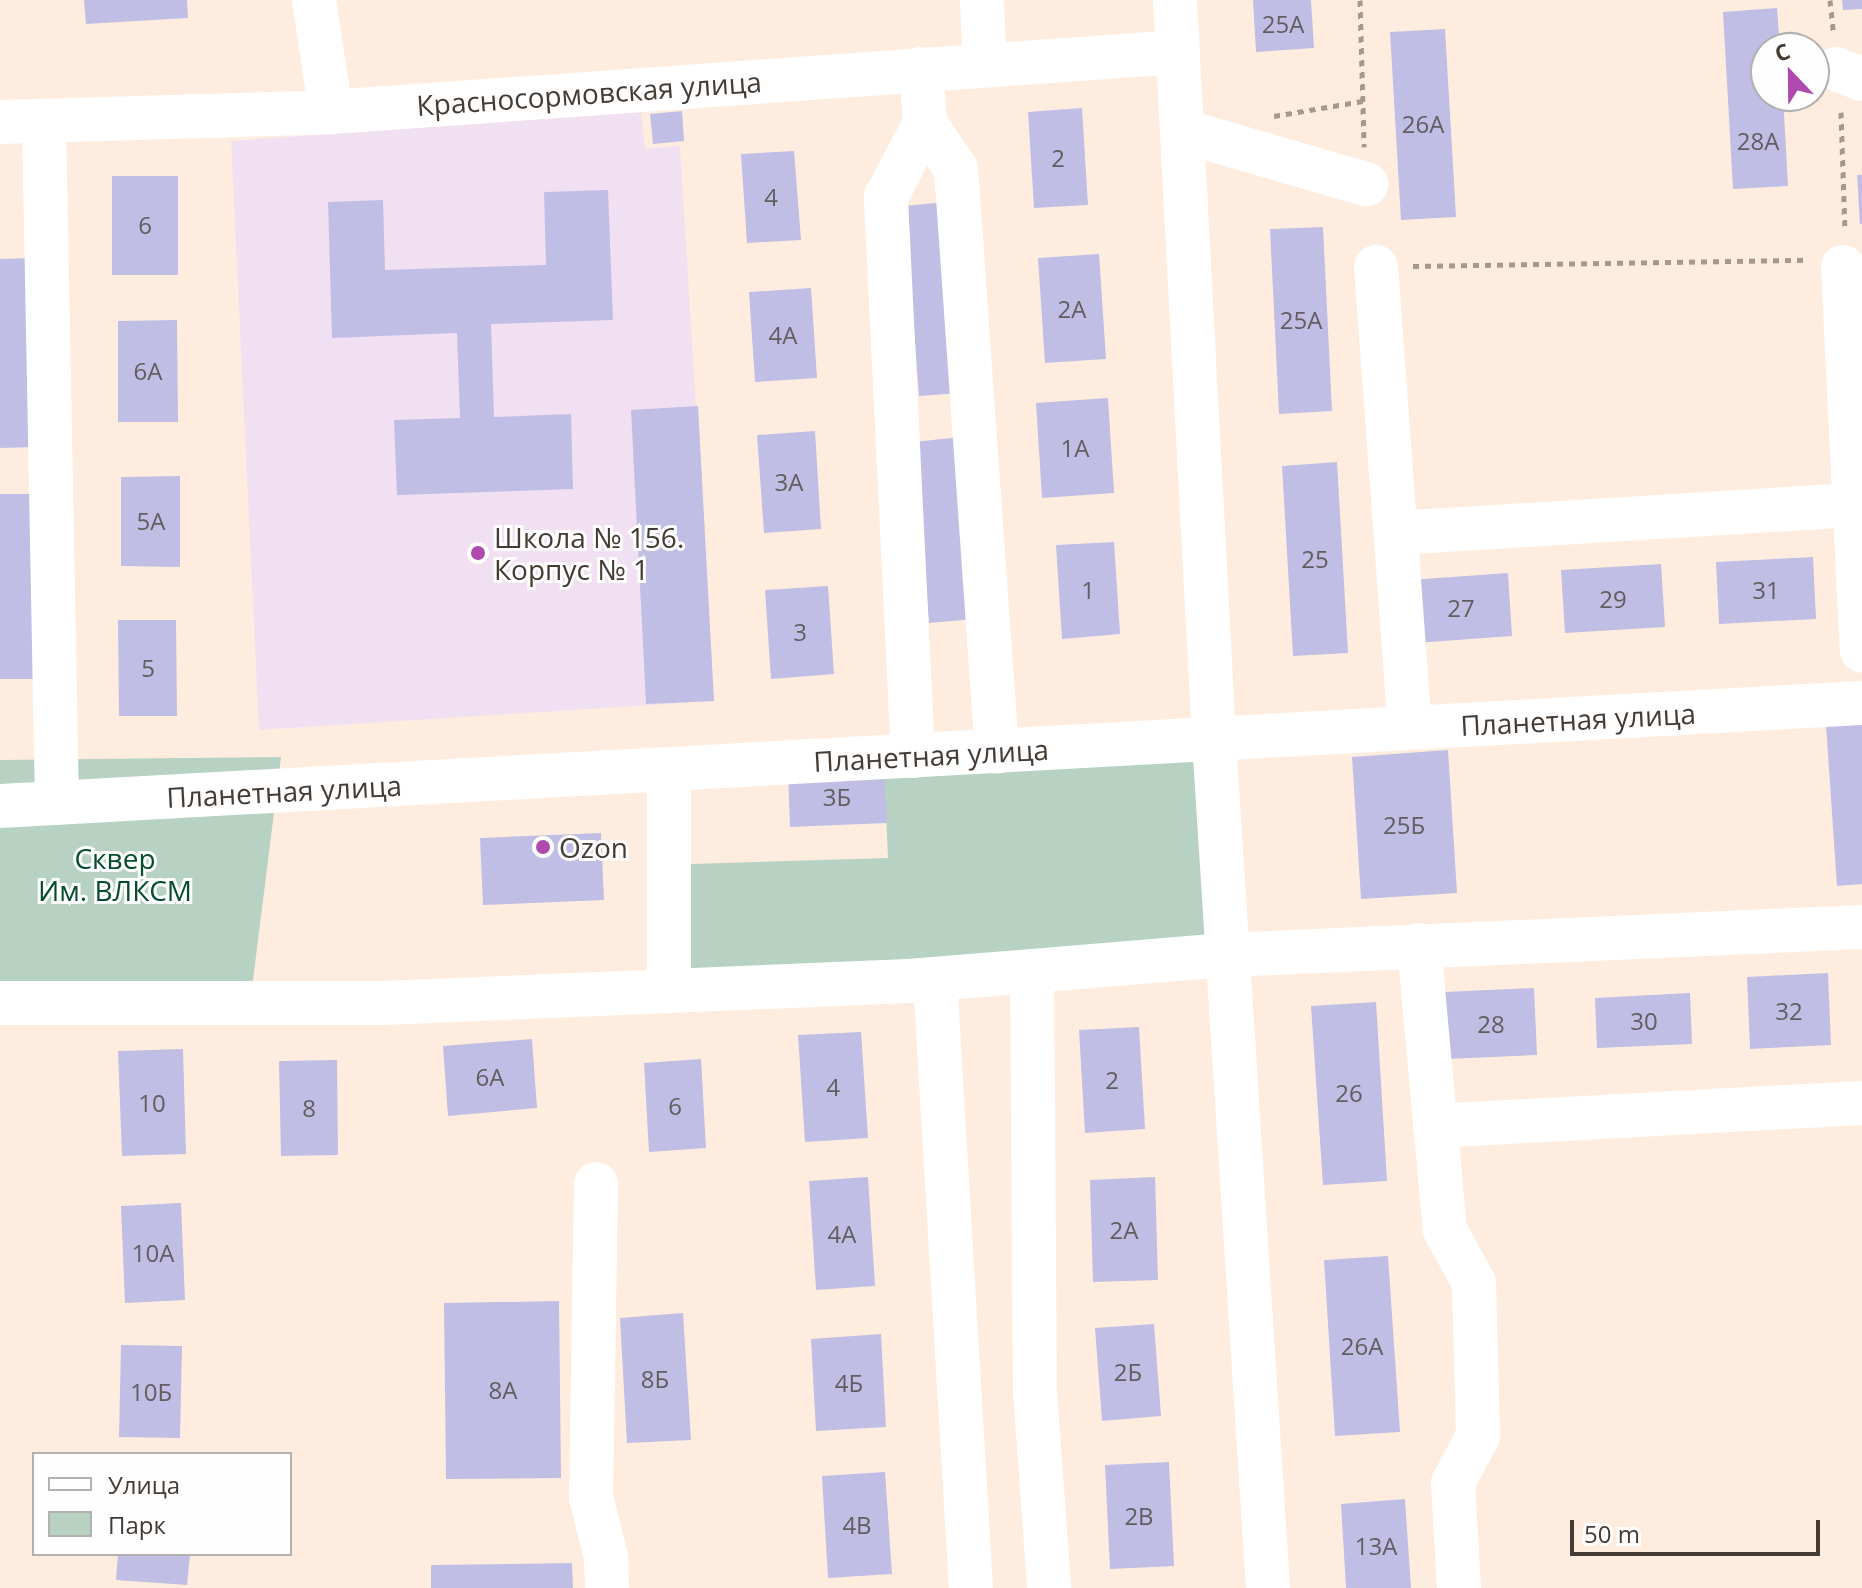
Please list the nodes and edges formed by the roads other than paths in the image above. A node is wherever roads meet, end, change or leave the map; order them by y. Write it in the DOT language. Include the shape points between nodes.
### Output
graph roads {
  1 [pos="314,0"];
  2 [pos="982,0"];
  3 [pos="1175,0"];
  4 [pos="1178,52"];
  5 [pos="985,65"];
  6 [pos="921,69"];
  7 [pos="331,112"];
  8 [pos="44,121"];
  9 [pos="0,122"];
  10 [pos="925,123"];
  11 [pos="1183,131"];
  12 [pos="1366,184"];
  13 [pos="1376,267"];
  14 [pos="1843,267"];
  15 [pos="1853,505"];
  16 [pos="1396,533"];
  17 [pos="1862,651"];
  18 [pos="1862,703"];
  19 [pos="1410,728"];
  20 [pos="1214,740"];
  21 [pos="997,752"];
  22 [pos="913,756"];
  23 [pos="669,770"];
  24 [pos="57,803"];
  25 [pos="0,806"];
  26 [pos="1862,927"];
  27 [pos="1419,945"];
  28 [pos="1228,955"];
  29 [pos="1032,971"];
  30 [pos="935,979"];
  31 [pos="669,991"];
  32 [pos="0,1003"];
  33 [pos="1862,1103"];
  34 [pos="1435,1126"];
  35 [pos="596,1184"];
  36 [pos="607,1588"];
  37 [pos="971,1588"];
  38 [pos="1049,1588"];
  39 [pos="1268,1588"];
  40 [pos="1459,1588"];
  1 -- 7 [label="street"];
  2 -- 5 [label="street"];
  3 -- 4 [label="street"];
  4 -- 5 [label="street, Красносормовская улица"];
  4 -- 11 [label="street"];
  5 -- 6 [label="street, Красносормовская улица"];
  6 -- 7 [label="street, Красносормовская улица"];
  6 -- 10 [label="street"];
  7 -- 8 [label="street, Красносормовская улица"];
  8 -- 9 [label="street, Красносормовская улица"];
  8 -- 24 [label="street"];
  10 -- 21 [label="street" via="956,169"];
  10 -- 22 [label="street" via="886,197"];
  11 -- 12 [label="street"];
  11 -- 20 [label="street"];
  13 -- 16 [label="street"];
  14 -- 15 [label="street"];
  15 -- 16 [label="street"];
  15 -- 17 [label="street"];
  16 -- 19 [label="street"];
  18 -- 19 [label="street, Планетная улица"];
  19 -- 20 [label="street, Планетная улица"];
  20 -- 21 [label="street, Планетная улица"];
  20 -- 28 [label="street"];
  21 -- 22 [label="street, Планетная улица"];
  22 -- 23 [label="street, Планетная улица"];
  23 -- 24 [label="street, Планетная улица"];
  23 -- 31 [label="street"];
  24 -- 25 [label="street, Планетная улица"];
  26 -- 27 [label="street"];
  27 -- 28 [label="street"];
  27 -- 34 [label="street"];
  28 -- 29 [label="street"];
  28 -- 39 [label="street"];
  29 -- 30 [label="street"];
  29 -- 38 [label="street" via="1035,1391"];
  30 -- 31 [label="street"];
  30 -- 37 [label="street"];
  31 -- 32 [label="street" via="383,1003"];
  33 -- 34 [label="street"];
  34 -- 40 [label="street" via="1445,1230 1474,1283 1478,1436 1453,1483"];
  35 -- 36 [label="street" via="591,1497 606,1557"];
}
